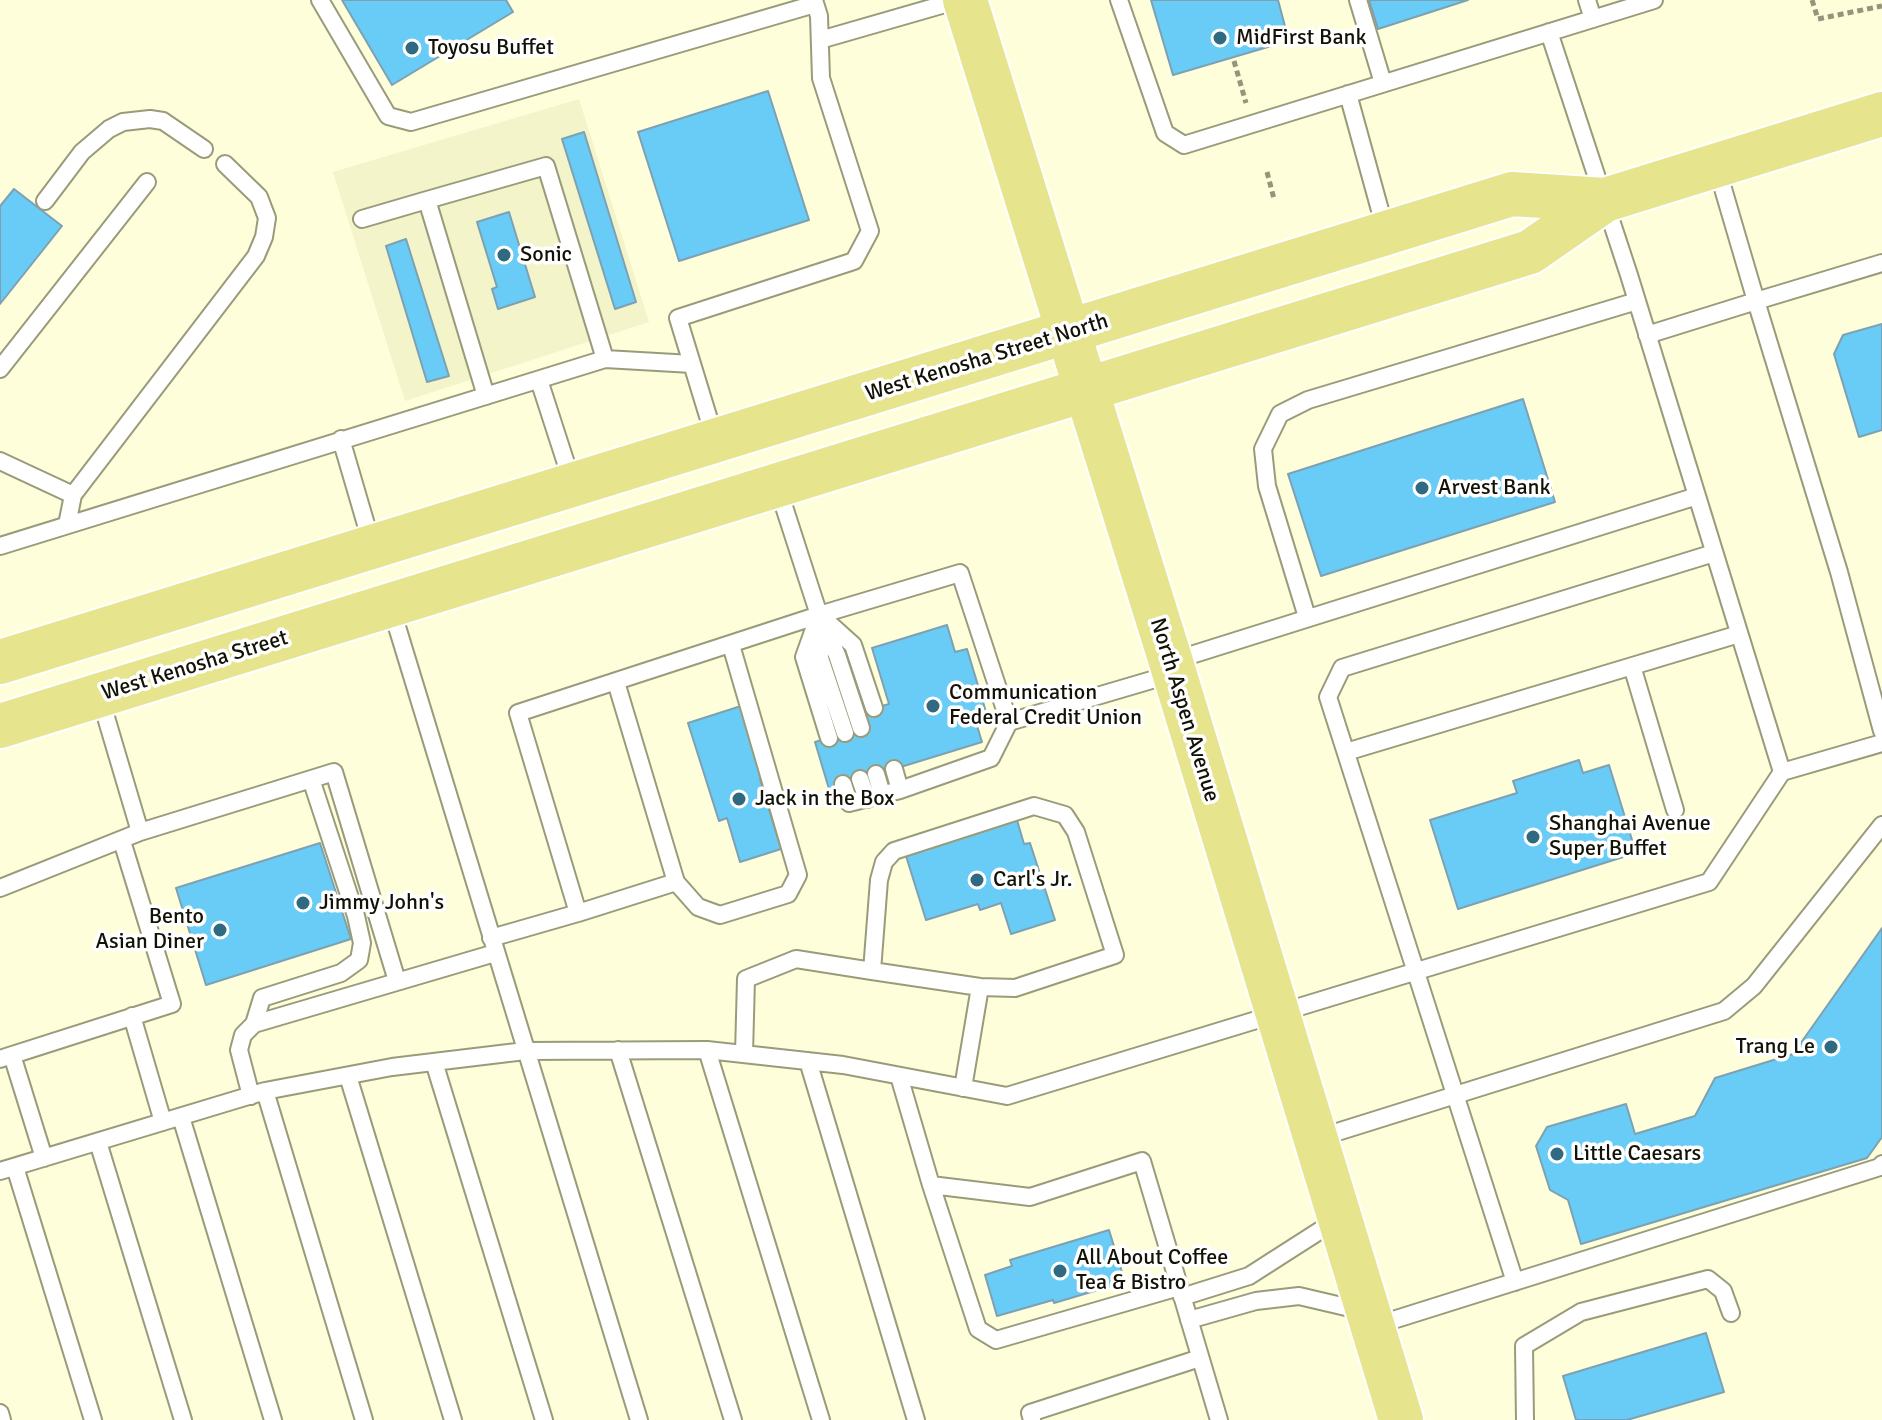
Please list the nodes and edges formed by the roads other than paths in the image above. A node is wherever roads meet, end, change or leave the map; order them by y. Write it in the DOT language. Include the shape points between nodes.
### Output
graph roads {
  1 [pos="320,0"];
  2 [pos="962,0"];
  3 [pos="1119,0"];
  4 [pos="1358,0"];
  5 [pos="1587,0"];
  6 [pos="1654,0"];
  7 [pos="814,2"];
  8 [pos="1593,19"];
  9 [pos="1549,32"];
  10 [pos="820,40"];
  11 [pos="1383,83"];
  12 [pos="1348,94"];
  13 [pos="1882,114"];
  14 [pos="204,149"];
  15 [pos="225,164"];
  16 [pos="1716,165"];
  17 [pos="147,182"];
  18 [pos="427,200"];
  19 [pos="1605,200"];
  20 [pos="45,201"];
  21 [pos="362,219"];
  22 [pos="1386,234"];
  23 [pos="1882,263"];
  24 [pos="1637,301"];
  25 [pos="1756,301"];
  26 [pos="1069,333"];
  27 [pos="1647,335"];
  28 [pos="605,359"];
  29 [pos="692,364"];
  30 [pos="0,369"];
  31 [pos="539,380"];
  32 [pos="1086,390"];
  33 [pos="486,396"];
  34 [pos="341,439"];
  35 [pos="715,441"];
  36 [pos="0,461"];
  37 [pos="573,485"];
  38 [pos="777,486"];
  39 [pos="73,495"];
  40 [pos="1697,496"];
  41 [pos="67,525"];
  42 [pos="0,546"];
  43 [pos="373,547"];
  44 [pos="1714,553"];
  45 [pos="390,606"];
  46 [pos="819,615"];
  47 [pos="1307,617"];
  48 [pos="1739,634"];
  49 [pos="731,645"];
  50 [pos="0,662"];
  51 [pos="1632,666"];
  52 [pos="1172,668"];
  53 [pos="616,682"];
  54 [pos="99,695"];
  55 [pos="874,708"];
  56 [pos="1009,722"];
  57 [pos="0,726"];
  58 [pos="1882,731"];
  59 [pos="1882,743"];
  60 [pos="1346,752"];
  61 [pos="894,769"];
  62 [pos="1782,772"];
  63 [pos="868,777"];
  64 [pos="311,779"];
  65 [pos="843,784"];
  66 [pos="900,790"];
  67 [pos="875,796"];
  68 [pos="1675,810"];
  69 [pos="1882,825"];
  70 [pos="140,832"];
  71 [pos="122,841"];
  72 [pos="676,882"];
  73 [pos="0,888"];
  74 [pos="578,913"];
  75 [pos="493,945"];
  76 [pos="1416,970"];
  77 [pos="872,971"];
  78 [pos="397,981"];
  79 [pos="980,987"];
  80 [pos="1276,1013"];
  81 [pos="132,1016"];
  82 [pos="254,1024"];
  83 [pos="618,1050"];
  84 [pos="707,1050"];
  85 [pos="525,1051"];
  86 [pos="744,1054"];
  87 [pos="6,1057"];
  88 [pos="808,1061"];
  89 [pos="434,1062"];
  90 [pos="348,1076"];
  91 [pos="899,1076"];
  92 [pos="963,1088"];
  93 [pos="258,1093"];
  94 [pos="1455,1095"];
  95 [pos="181,1117"];
  96 [pos="163,1122"];
  97 [pos="1315,1139"];
  98 [pos="98,1142"];
  99 [pos="44,1158"];
  100 [pos="1882,1164"];
  101 [pos="8,1169"];
  102 [pos="931,1185"];
  103 [pos="1339,1218"];
  104 [pos="1515,1282"];
  105 [pos="1181,1292"];
  106 [pos="1731,1313"];
  107 [pos="1370,1319"];
  108 [pos="1189,1320"];
  109 [pos="1200,1358"];
  110 [pos="0,1413"];
  111 [pos="2,1420"];
  112 [pos="93,1420"];
  113 [pos="183,1420"];
  114 [pos="273,1420"];
  115 [pos="364,1420"];
  116 [pos="453,1420"];
  117 [pos="544,1420"];
  118 [pos="639,1420"];
  119 [pos="733,1420"];
  120 [pos="821,1420"];
  121 [pos="916,1420"];
  122 [pos="1032,1420"];
  123 [pos="1219,1420"];
  124 [pos="1401,1420"];
  125 [pos="1525,1420"];
  1 -- 7 [label="lane" via="388,116 411,122"];
  2 -- 10 [label="lane"];
  2 -- 26 [label="main road, North Aspen Avenue"];
  3 -- 12 [label="lane" via="1165,133 1184,145"];
  4 -- 11 [label="lane"];
  5 -- 8 [label="lane"];
  6 -- 8 [label="lane"];
  7 -- 10 [label="lane"];
  8 -- 9 [label="lane"];
  9 -- 11 [label="lane"];
  9 -- 19 [label="lane"];
  10 -- 29 [label="lane" via="821,78 870,231 854,261 678,318"];
  11 -- 12 [label="lane"];
  12 -- 22 [label="lane"];
  13 -- 16 [label="main road, West Kenosha Street North"];
  14 -- 20 [label="lane" via="163,121 123,122 82,152"];
  15 -- 39 [label="lane" via="259,197 267,218 256,256"];
  16 -- 19 [label="main road, West Kenosha Street North"];
  16 -- 25 [label="lane"];
  17 -- 30 [label="lane"];
  18 -- 21 [label="lane"];
  18 -- 28 [label="lane" via="546,166"];
  18 -- 33 [label="lane"];
  19 -- 22 [label="main road, West Kenosha Street North" via="1512,194"];
  19 -- 24 [label="lane"];
  19 -- 32 [label="main road, West Kenosha Street North" via="1530,252"];
  22 -- 26 [label="main road, West Kenosha Street North"];
  23 -- 25 [label="lane"];
  24 -- 27 [label="lane"];
  24 -- 47 [label="lane" via="1308,400 1280,414 1263,449 1267,486"];
  25 -- 27 [label="lane"];
  25 -- 58 [label="lane"];
  26 -- 32 [label="main road, North Aspen Avenue"];
  26 -- 35 [label="main road, West Kenosha Street North"];
  27 -- 40 [label="lane"];
  28 -- 29 [label="lane"];
  28 -- 31 [label="lane"];
  29 -- 35 [label="lane"];
  31 -- 33 [label="lane"];
  31 -- 37 [label="lane"];
  32 -- 38 [label="main road, West Kenosha Street North"];
  32 -- 52 [label="main road, North Aspen Avenue"];
  33 -- 34 [label="lane"];
  34 -- 41 [label="lane"];
  34 -- 43 [label="lane"];
  35 -- 37 [label="main road, West Kenosha Street North"];
  36 -- 39 [label="lane"];
  37 -- 43 [label="main road, West Kenosha Street North"];
  38 -- 45 [label="main road, West Kenosha Street North"];
  38 -- 46 [label="lane"];
  39 -- 41 [label="lane"];
  40 -- 44 [label="lane"];
  40 -- 47 [label="lane"];
  41 -- 42 [label="lane"];
  43 -- 45 [label="main road"];
  43 -- 50 [label="main road"];
  44 -- 48 [label="lane"];
  44 -- 60 [label="lane" via="1342,668 1328,697"];
  45 -- 54 [label="main road, West Kenosha Street"];
  45 -- 75 [label="lane"];
  46 -- 46 [label="lane" via="837,655 845,733 804,657"];
  46 -- 49 [label="lane"];
  46 -- 55 [label="lane" via="853,645"];
  46 -- 56 [label="lane" via="960,573"];
  47 -- 52 [label="lane"];
  48 -- 51 [label="lane"];
  48 -- 62 [label="lane"];
  49 -- 53 [label="lane"];
  49 -- 72 [label="lane" via="798,875 788,894 720,915 698,907"];
  51 -- 60 [label="lane"];
  51 -- 68 [label="lane"];
  52 -- 56 [label="lane"];
  52 -- 80 [label="main road, North Aspen Avenue"];
  53 -- 72 [label="lane"];
  53 -- 74 [label="lane" via="518,713"];
  54 -- 57 [label="main road, West Kenosha Street"];
  54 -- 70 [label="lane"];
  56 -- 66 [label="lane" via="991,758"];
  59 -- 62 [label="lane"];
  60 -- 76 [label="lane"];
  61 -- 66 [label="lane"];
  62 -- 76 [label="lane" via="1709,882"];
  63 -- 67 [label="lane"];
  64 -- 70 [label="lane"];
  64 -- 78 [label="lane" via="334,772"];
  64 -- 82 [label="lane" via="356,916 362,943 359,960 341,973 262,998"];
  65 -- 67 [label="lane" via="849,803"];
  66 -- 67 [label="lane"];
  69 -- 94 [label="lane" via="1754,986 1724,1011"];
  70 -- 71 [label="lane"];
  71 -- 73 [label="lane"];
  71 -- 81 [label="lane" via="172,1004"];
  72 -- 74 [label="lane"];
  74 -- 75 [label="lane"];
  75 -- 78 [label="lane"];
  75 -- 85 [label="lane"];
  76 -- 80 [label="lane"];
  76 -- 94 [label="lane"];
  77 -- 79 [label="lane"];
  77 -- 79 [label="lane" via="879,880 894,851 1034,806 1065,815 1076,832 1115,955 1015,988"];
  77 -- 86 [label="lane" via="796,959 746,979"];
  78 -- 82 [label="lane"];
  79 -- 92 [label="lane"];
  80 -- 92 [label="lane" via="1007,1096"];
  80 -- 97 [label="main road, North Aspen Avenue"];
  81 -- 87 [label="lane"];
  81 -- 96 [label="lane"];
  82 -- 93 [label="lane" via="243,1035 239,1050"];
  83 -- 84 [label="lane"];
  83 -- 85 [label="lane"];
  83 -- 119 [label="lane"];
  84 -- 86 [label="lane"];
  84 -- 120 [label="lane"];
  85 -- 89 [label="lane"];
  85 -- 118 [label="lane"];
  86 -- 88 [label="lane"];
  87 -- 99 [label="lane"];
  88 -- 91 [label="lane"];
  88 -- 121 [label="lane"];
  89 -- 90 [label="lane"];
  89 -- 117 [label="lane"];
  90 -- 93 [label="lane"];
  90 -- 116 [label="lane"];
  91 -- 92 [label="lane"];
  91 -- 102 [label="lane"];
  93 -- 95 [label="lane"];
  93 -- 115 [label="lane"];
  94 -- 97 [label="lane"];
  94 -- 104 [label="lane"];
  95 -- 96 [label="lane"];
  95 -- 114 [label="lane"];
  96 -- 98 [label="lane"];
  97 -- 103 [label="main road, North Aspen Avenue"];
  98 -- 99 [label="lane"];
  98 -- 113 [label="lane"];
  99 -- 101 [label="lane"];
  100 -- 104 [label="lane"];
  101 -- 112 [label="lane"];
  102 -- 105 [label="lane" via="1030,1197 1142,1161"];
  102 -- 105 [label="lane" via="978,1329 996,1340"];
  103 -- 105 [label="lane" via="1249,1276"];
  103 -- 107 [label="main road, North Aspen Avenue"];
  104 -- 107 [label="lane"];
  105 -- 108 [label="lane"];
  106 -- 125 [label="lane" via="1723,1291 1708,1279 1581,1312 1524,1346"];
  107 -- 108 [label="lane" via="1299,1296 1256,1301"];
  107 -- 124 [label="main road, North Aspen Avenue"];
  108 -- 109 [label="lane"];
  109 -- 122 [label="lane" via="1030,1413"];
  109 -- 123 [label="lane"];
  110 -- 111 [label="lane"];
}
